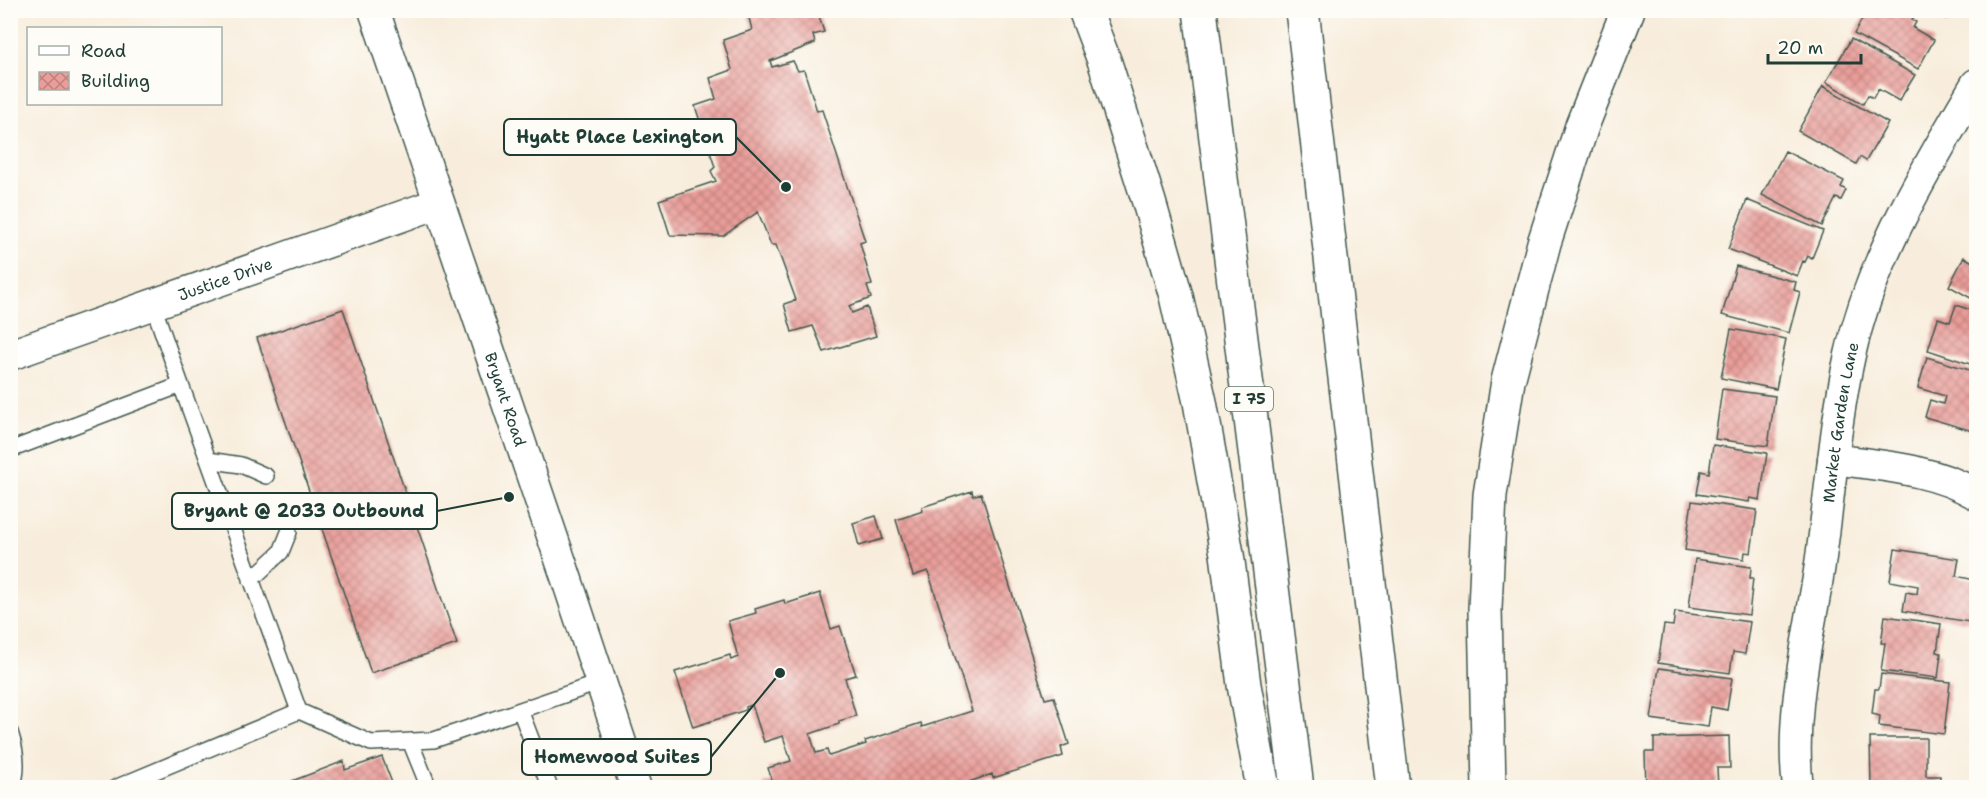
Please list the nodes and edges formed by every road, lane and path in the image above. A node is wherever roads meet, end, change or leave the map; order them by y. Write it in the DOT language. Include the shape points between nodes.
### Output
graph roads {
  1 [pos="374,10"];
  2 [pos="1085,10"];
  3 [pos="1200,10"];
  4 [pos="1302,10"];
  5 [pos="1628,10"];
  6 [pos="1977,84"];
  7 [pos="440,203"];
  8 [pos="153,305"];
  9 [pos="10,355"];
  10 [pos="181,385"];
  11 [pos="10,450"];
  12 [pos="1833,459"];
  13 [pos="208,460"];
  14 [pos="266,476"];
  15 [pos="1977,494"];
  16 [pos="289,532"];
  17 [pos="251,580"];
  18 [pos="601,682"];
  19 [pos="520,710"];
  20 [pos="299,711"];
  21 [pos="10,732"];
  22 [pos="410,741"];
  23 [pos="12,788"];
  24 [pos="115,788"];
  25 [pos="429,788"];
  26 [pos="550,788"];
  27 [pos="636,788"];
  28 [pos="1263,788"];
  29 [pos="1297,788"];
  30 [pos="1393,788"];
  31 [pos="1489,788"];
  32 [pos="1798,788"];
  1 -- 7 [label="street, Bryant Road"];
  2 -- 28 [label="highway" via="1149,202 1198,391"];
  3 -- 29 [label="highway, I 75"];
  4 -- 30 [label="highway"];
  5 -- 31 [label="highway" via="1575,148 1544,243 1508,381 1490,495 1486,574"];
  6 -- 12 [label="street, Market Garden Lane" via="1909,199 1871,286 1850,354"];
  7 -- 8 [label="street, Justice Drive"];
  7 -- 18 [label="street, Bryant Road"];
  8 -- 9 [label="street, Justice Drive"];
  8 -- 10 [label="lane"];
  10 -- 11 [label="lane"];
  10 -- 13 [label="lane"];
  12 -- 15 [label="street" via="1903,469 1940,478"];
  12 -- 32 [label="street, Market Garden Lane" via="1799,695"];
  13 -- 14 [label="lane" via="241,465"];
  13 -- 17 [label="lane"];
  16 -- 17 [label="lane" via="281,552"];
  17 -- 20 [label="lane"];
  18 -- 19 [label="lane"];
  18 -- 27 [label="street, Bryant Road"];
  19 -- 22 [label="lane" via="434,740"];
  19 -- 26 [label="lane"];
  20 -- 22 [label="lane" via="371,743"];
  20 -- 24 [label="lane"];
  21 -- 23 [label="lane" via="16,750"];
  22 -- 25 [label="lane"];
}
